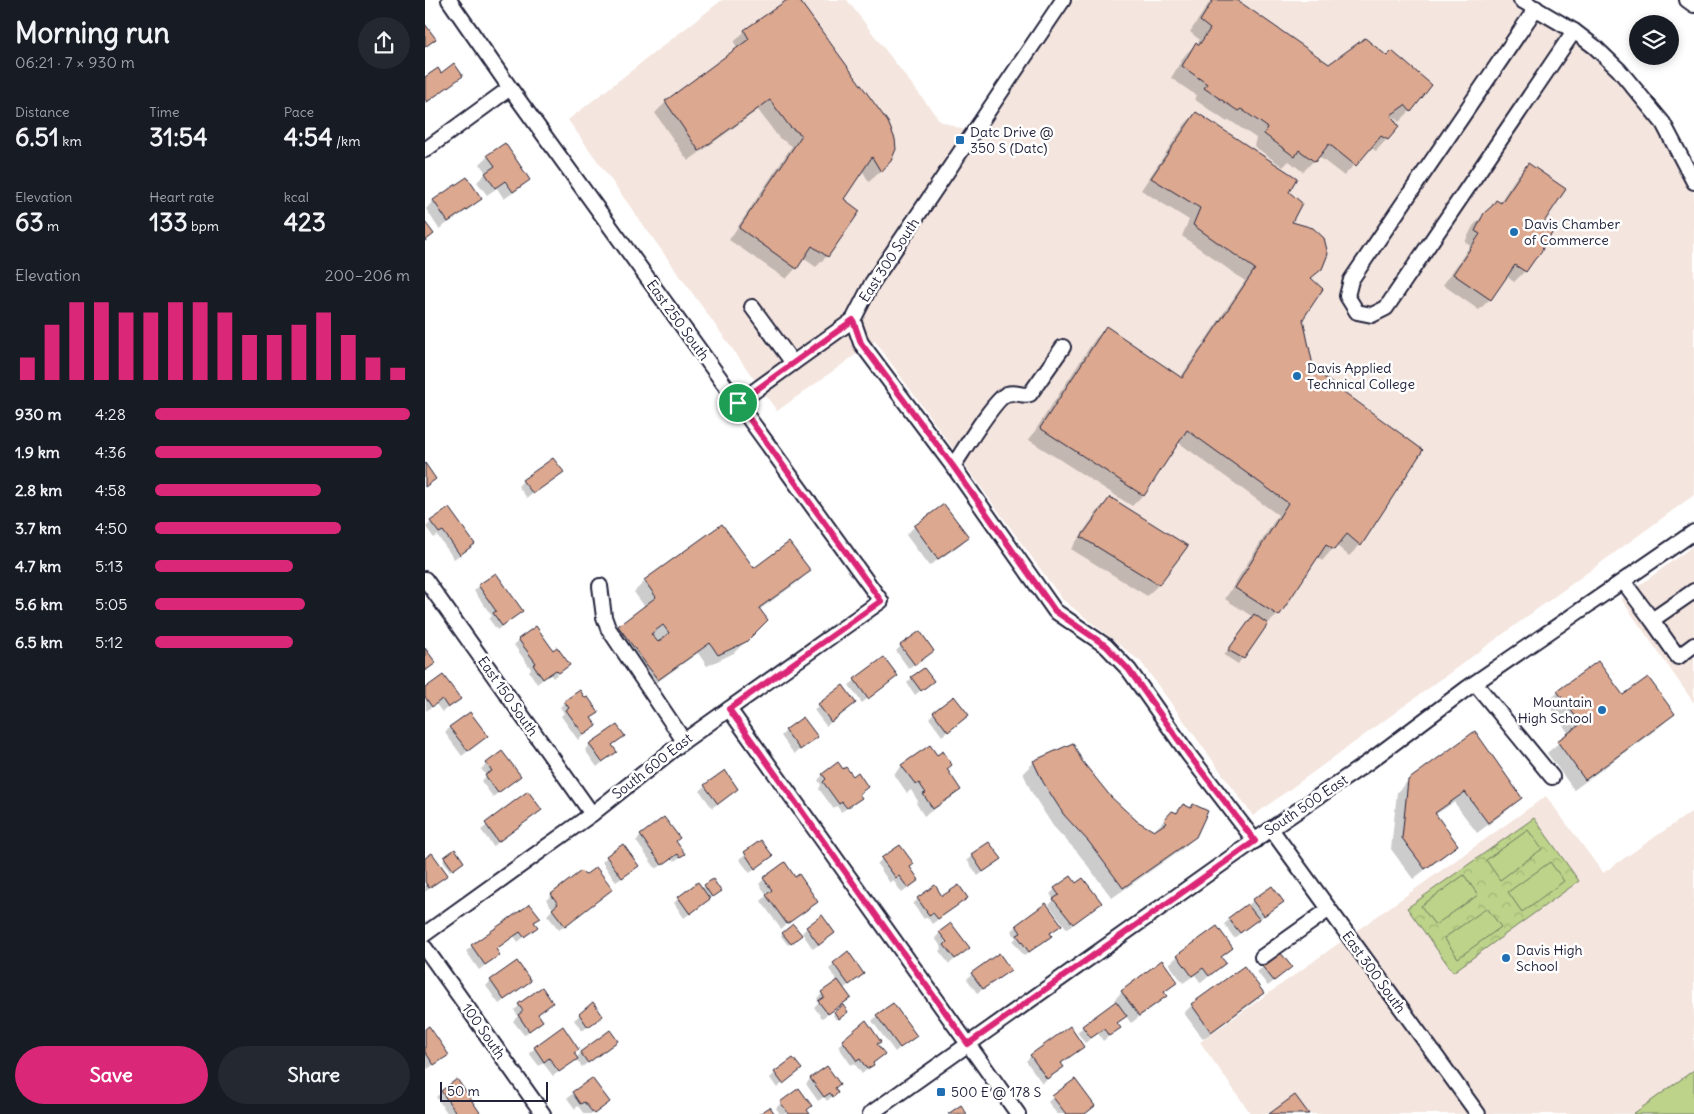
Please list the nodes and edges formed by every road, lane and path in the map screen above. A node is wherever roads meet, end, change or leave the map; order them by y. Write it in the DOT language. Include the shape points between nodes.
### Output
graph roads {
  1 [pos="449,0"];
  2 [pos="1063,0"];
  3 [pos="1521,0"];
  4 [pos="1687,0"];
  5 [pos="1694,5"];
  6 [pos="1536,8"];
  7 [pos="1574,31"];
  8 [pos="510,88"];
  9 [pos="425,150"];
  10 [pos="1694,182"];
  11 [pos="753,307"];
  12 [pos="853,320"];
  13 [pos="1063,347"];
  14 [pos="793,363"];
  15 [pos="738,403"];
  16 [pos="953,466"];
  17 [pos="1694,532"];
  18 [pos="425,579"];
  19 [pos="1623,581"];
  20 [pos="600,586"];
  21 [pos="1694,591"];
  22 [pos="881,601"];
  23 [pos="1652,620"];
  24 [pos="1694,645"];
  25 [pos="1475,683"];
  26 [pos="729,709"];
  27 [pos="683,741"];
  28 [pos="1552,777"];
  29 [pos="592,814"];
  30 [pos="1271,829"];
  31 [pos="1255,841"];
  32 [pos="1328,910"];
  33 [pos="425,934"];
  34 [pos="425,948"];
  35 [pos="1262,957"];
  36 [pos="968,1044"];
  37 [pos="543,1114"];
  38 [pos="870,1114"];
  39 [pos="1018,1114"];
  40 [pos="1478,1114"];
  1 -- 8 [label="street, East 250 South"];
  2 -- 12 [label="street, East 300 South" via="871,283"];
  3 -- 6 [label="street"];
  4 -- 5 [label="street"];
  6 -- 7 [label="street"];
  6 -- 7 [label="street" via="1351,280 1347,296 1357,312 1372,315 1386,308"];
  7 -- 10 [label="street" via="1619,70 1663,123"];
  8 -- 9 [label="street"];
  8 -- 15 [label="street, East 250 South"];
  11 -- 14 [label="street"];
  12 -- 14 [label="street"];
  12 -- 16 [label="street" via="861,343"];
  13 -- 16 [label="street" via="1030,394 1006,394 996,403"];
  14 -- 15 [label="street"];
  15 -- 22 [label="street, East 250 South"];
  16 -- 31 [label="street" via="1055,611 1106,646 1129,670"];
  17 -- 19 [label="street, South 500 East"];
  18 -- 29 [label="street, East 150 South"];
  19 -- 23 [label="street"];
  19 -- 25 [label="street, South 500 East"];
  20 -- 27 [label="street" via="608,628"];
  21 -- 23 [label="street"];
  22 -- 26 [label="street, South 600 East"];
  23 -- 24 [label="street" via="1678,657"];
  25 -- 28 [label="street"];
  25 -- 30 [label="street, South 500 East" via="1371,761"];
  26 -- 27 [label="street, South 600 East"];
  26 -- 36 [label="street"];
  27 -- 29 [label="street, South 600 East"];
  29 -- 33 [label="street, South 600 East"];
  30 -- 31 [label="street, South 500 East"];
  30 -- 32 [label="street, East 300 South"];
  31 -- 36 [label="street, South 500 East"];
  32 -- 35 [label="street"];
  32 -- 40 [label="street, East 300 South"];
  34 -- 37 [label="street, 100 South"];
  36 -- 38 [label="street, South 500 East"];
  36 -- 39 [label="street"];
}
